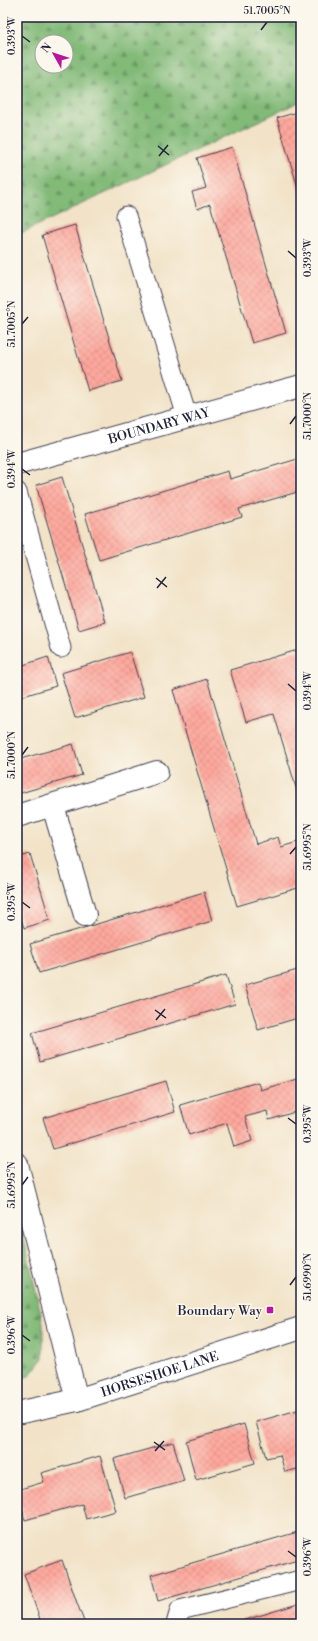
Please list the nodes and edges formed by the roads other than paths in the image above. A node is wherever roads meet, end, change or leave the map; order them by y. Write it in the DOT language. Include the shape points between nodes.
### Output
graph roads {
  1 [pos="126,216"];
  2 [pos="301,386"];
  3 [pos="187,417"];
  4 [pos="17,464"];
  5 [pos="17,492"];
  6 [pos="61,648"];
  7 [pos="157,772"];
  8 [pos="53,806"];
  9 [pos="17,816"];
  10 [pos="85,915"];
  11 [pos="17,1164"];
  12 [pos="301,1328"];
  13 [pos="77,1400"];
  14 [pos="17,1413"];
  15 [pos="301,1580"];
  16 [pos="176,1624"];
  1 -- 3 [label="lane"];
  2 -- 3 [label="street, BOUNDARY WAY"];
  3 -- 4 [label="street, BOUNDARY WAY"];
  5 -- 6 [label="lane"];
  7 -- 8 [label="street"];
  8 -- 9 [label="street"];
  8 -- 10 [label="street"];
  11 -- 13 [label="street"];
  12 -- 13 [label="street, HORSESHOE LANE"];
  13 -- 14 [label="street, HORSESHOE LANE"];
  15 -- 16 [label="lane" via="180,1610"];
}
